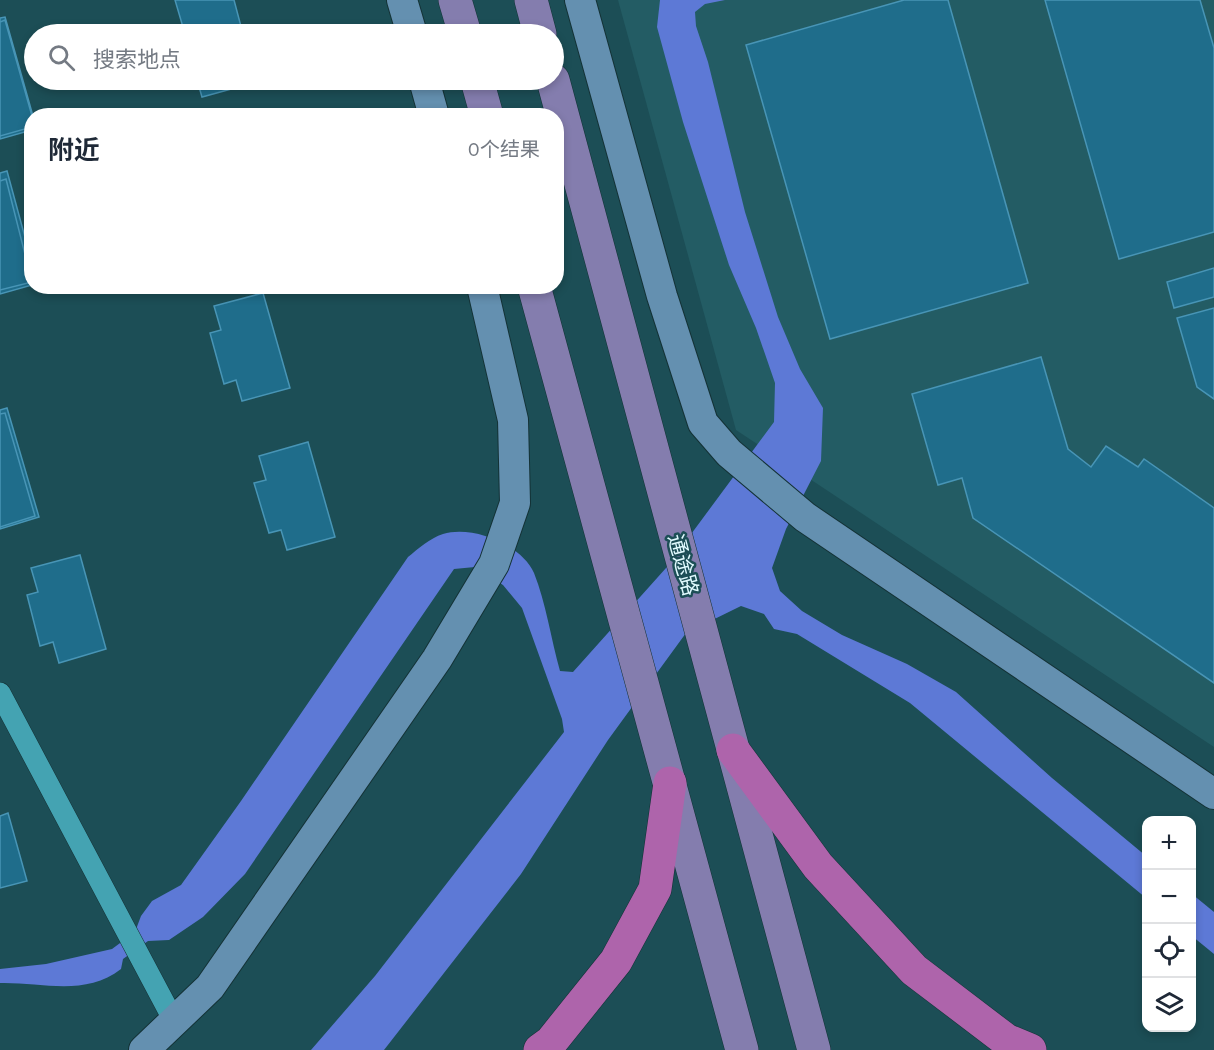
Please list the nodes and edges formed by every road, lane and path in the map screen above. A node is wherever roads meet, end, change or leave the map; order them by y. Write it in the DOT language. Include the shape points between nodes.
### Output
graph roads {
  1 [pos="402,0"];
  2 [pos="455,0"];
  3 [pos="531,0"];
  4 [pos="580,0"];
  5 [pos="409,24"];
  6 [pos="462,24"];
  7 [pos="537,24"];
  8 [pos="427,90"];
  9 [pos="480,90"];
  10 [pos="556,90"];
  11 [pos="432,108"];
  12 [pos="485,108"];
  13 [pos="561,108"];
  14 [pos="564,121"];
  15 [pos="484,294"];
  16 [pos="536,294"];
  17 [pos="0,693"];
  18 [pos="733,750"];
  19 [pos="670,783"];
  20 [pos="1214,794"];
  21 [pos="174,1021"];
  22 [pos="144,1050"];
  23 [pos="540,1050"];
  24 [pos="742,1050"];
  25 [pos="814,1050"];
  26 [pos="1030,1050"];
  1 -- 5 [label="main road"];
  2 -- 6 [label="main road"];
  3 -- 7 [label="main road"];
  4 -- 20 [label="main road" via="662,296 703,423 729,453 805,517"];
  8 -- 11 [label="main road"];
  9 -- 12 [label="main road"];
  10 -- 13 [label="main road, 通途路"];
  14 -- 18 [label="main road, 通途路"];
  15 -- 21 [label="main road" via="513,420 515,503 494,564 437,659 216,977"];
  16 -- 19 [label="main road"];
  17 -- 21 [label="street"];
  18 -- 25 [label="main road, 通途路"];
  18 -- 26 [label="highway" via="818,866 914,970 1006,1040"];
  19 -- 23 [label="highway" via="655,889 616,961 551,1042"];
  19 -- 24 [label="main road"];
  21 -- 22 [label="main road"];
}
